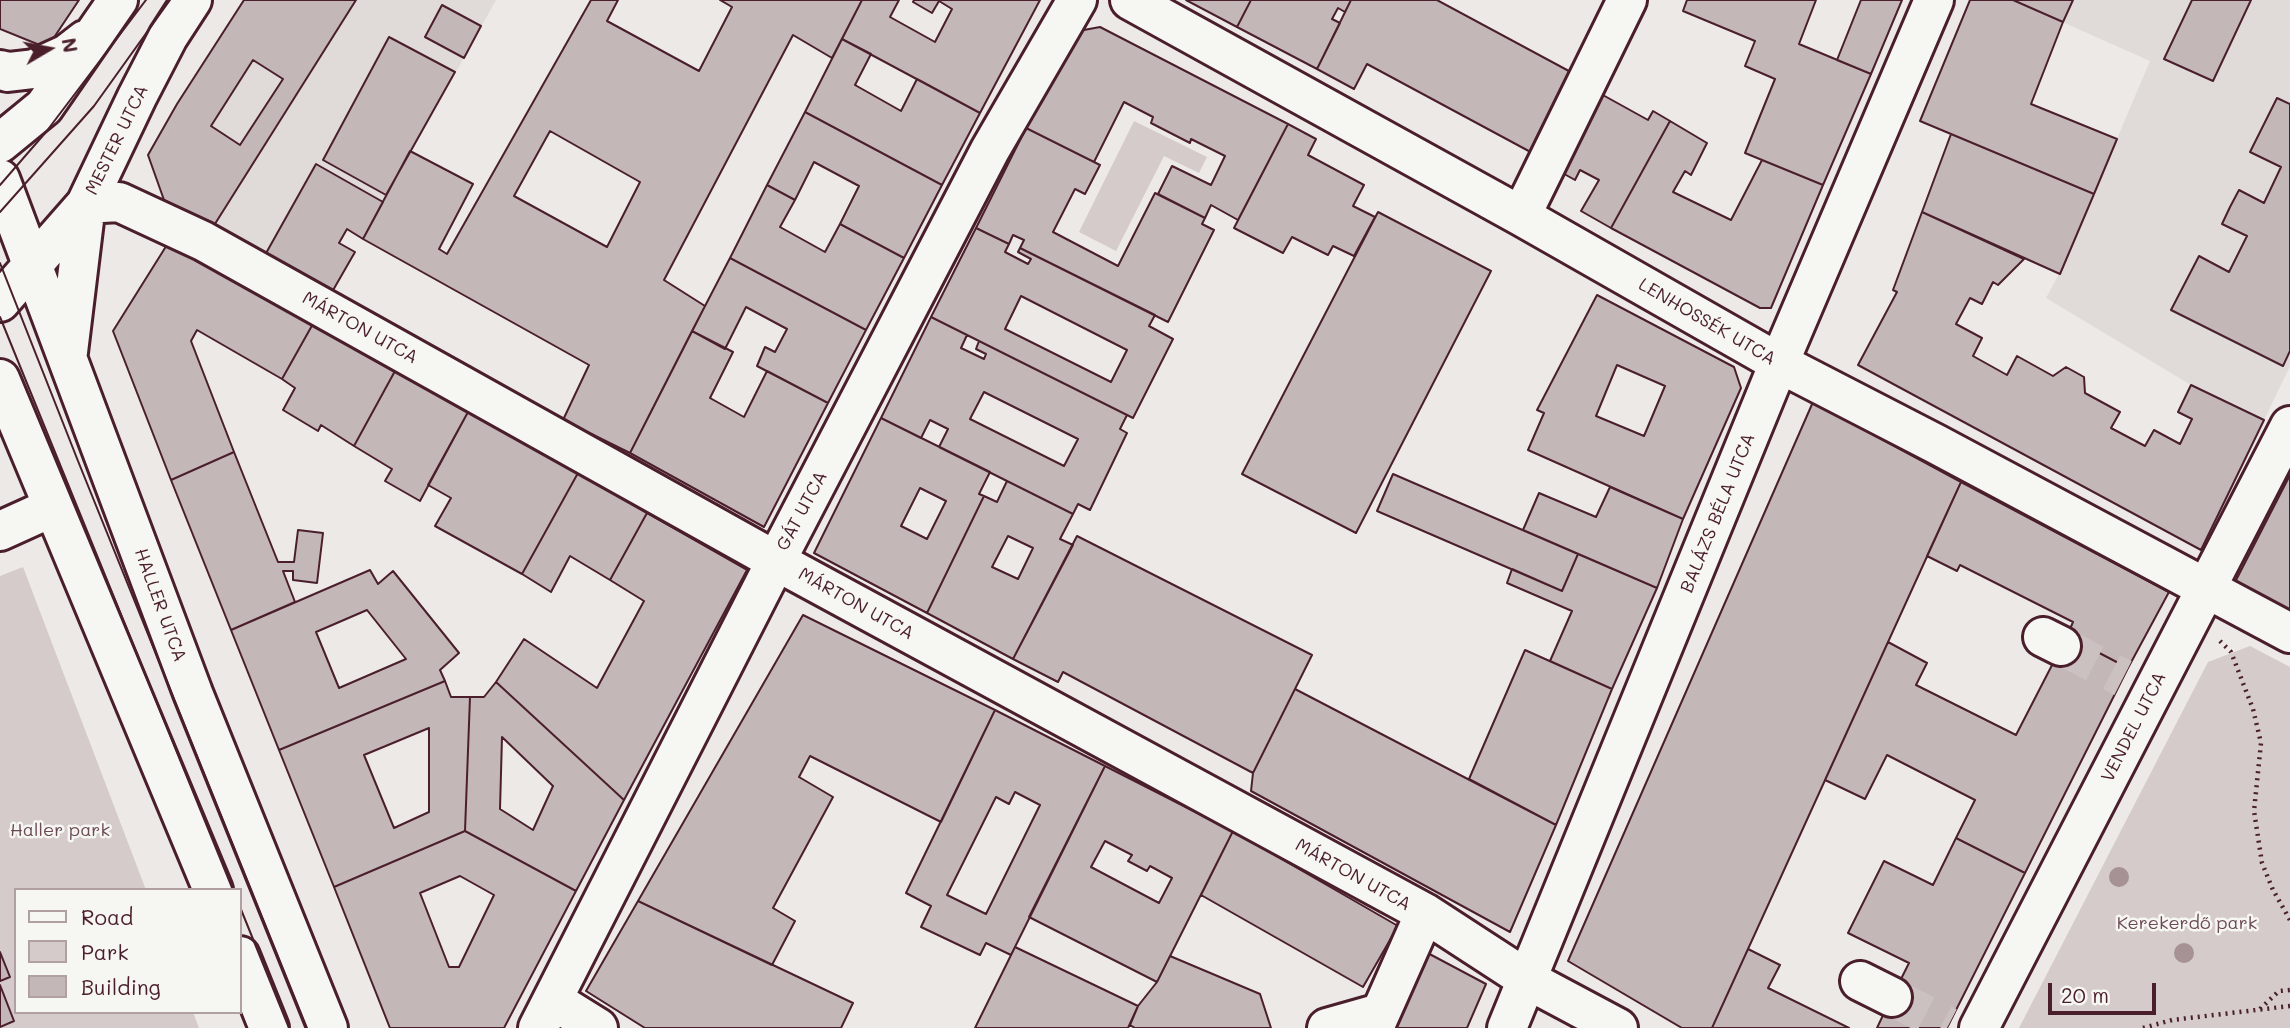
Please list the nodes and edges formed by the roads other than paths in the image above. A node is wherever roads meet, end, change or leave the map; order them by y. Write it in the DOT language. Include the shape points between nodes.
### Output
graph roads {
  1 [pos="118,0"];
  2 [pos="192,0"];
  3 [pos="1077,0"];
  4 [pos="1130,0"];
  5 [pos="1627,0"];
  6 [pos="1934,0"];
  7 [pos="95,33"];
  8 [pos="0,71"];
  9 [pos="0,143"];
  10 [pos="0,179"];
  11 [pos="86,204"];
  12 [pos="1521,216"];
  13 [pos="32,266"];
  14 [pos="0,302"];
  15 [pos="68,356"];
  16 [pos="1779,363"];
  17 [pos="0,379"];
  18 [pos="2290,426"];
  19 [pos="53,507"];
  20 [pos="0,531"];
  21 [pos="776,561"];
  22 [pos="2199,601"];
  23 [pos="2290,633"];
  24 [pos="211,888"];
  25 [pos="1424,914"];
  26 [pos="242,961"];
  27 [pos="1528,980"];
  28 [pos="545,1014"];
  29 [pos="1377,1021"];
  30 [pos="1960,1027"];
  31 [pos="269,1028"];
  32 [pos="328,1028"];
  33 [pos="598,1028"];
  34 [pos="1327,1028"];
  35 [pos="1507,1028"];
  36 [pos="1618,1028"];
  1 -- 7 [label="street"];
  2 -- 11 [label="street, MESTER UTCA" via="136,97"];
  3 -- 21 [label="street, GÁT UTCA" via="990,150"];
  4 -- 12 [label="street, LENHOSSÉK UTCA"];
  5 -- 12 [label="street"];
  6 -- 16 [label="street, BALÁZS BÉLA UTCA"];
  7 -- 8 [label="street" via="67,54 34,69"];
  7 -- 9 [label="street" via="44,107"];
  10 -- 13 [label="street, HALLER UTCA"];
  11 -- 13 [label="street, MESTER UTCA"];
  11 -- 15 [label="street"];
  11 -- 21 [label="street, MÁRTON UTCA" via="119,202 204,241"];
  12 -- 16 [label="street, LENHOSSÉK UTCA"];
  13 -- 14 [label="street, MESTER UTCA"];
  13 -- 15 [label="street, HALLER UTCA"];
  15 -- 32 [label="street, HALLER UTCA" via="193,693"];
  16 -- 22 [label="street, LENHOSSÉK UTCA"];
  16 -- 27 [label="street, BALÁZS BÉLA UTCA"];
  17 -- 19 [label="street"];
  18 -- 22 [label="street, VENDEL UTCA"];
  19 -- 20 [label="street"];
  19 -- 24 [label="street"];
  21 -- 25 [label="street, MÁRTON UTCA"];
  21 -- 28 [label="street, GÁT UTCA"];
  22 -- 23 [label="street, LENHOSSÉK UTCA"];
  22 -- 30 [label="street, VENDEL UTCA" via="2137,686"];
  25 -- 27 [label="street, MÁRTON UTCA"];
  25 -- 29 [label="street"];
  26 -- 31 [label="street"];
  27 -- 35 [label="street, BALÁZS BÉLA UTCA"];
  27 -- 36 [label="street, MÁRTON UTCA"];
  28 -- 33 [label="street"];
  29 -- 34 [label="street"];
}
